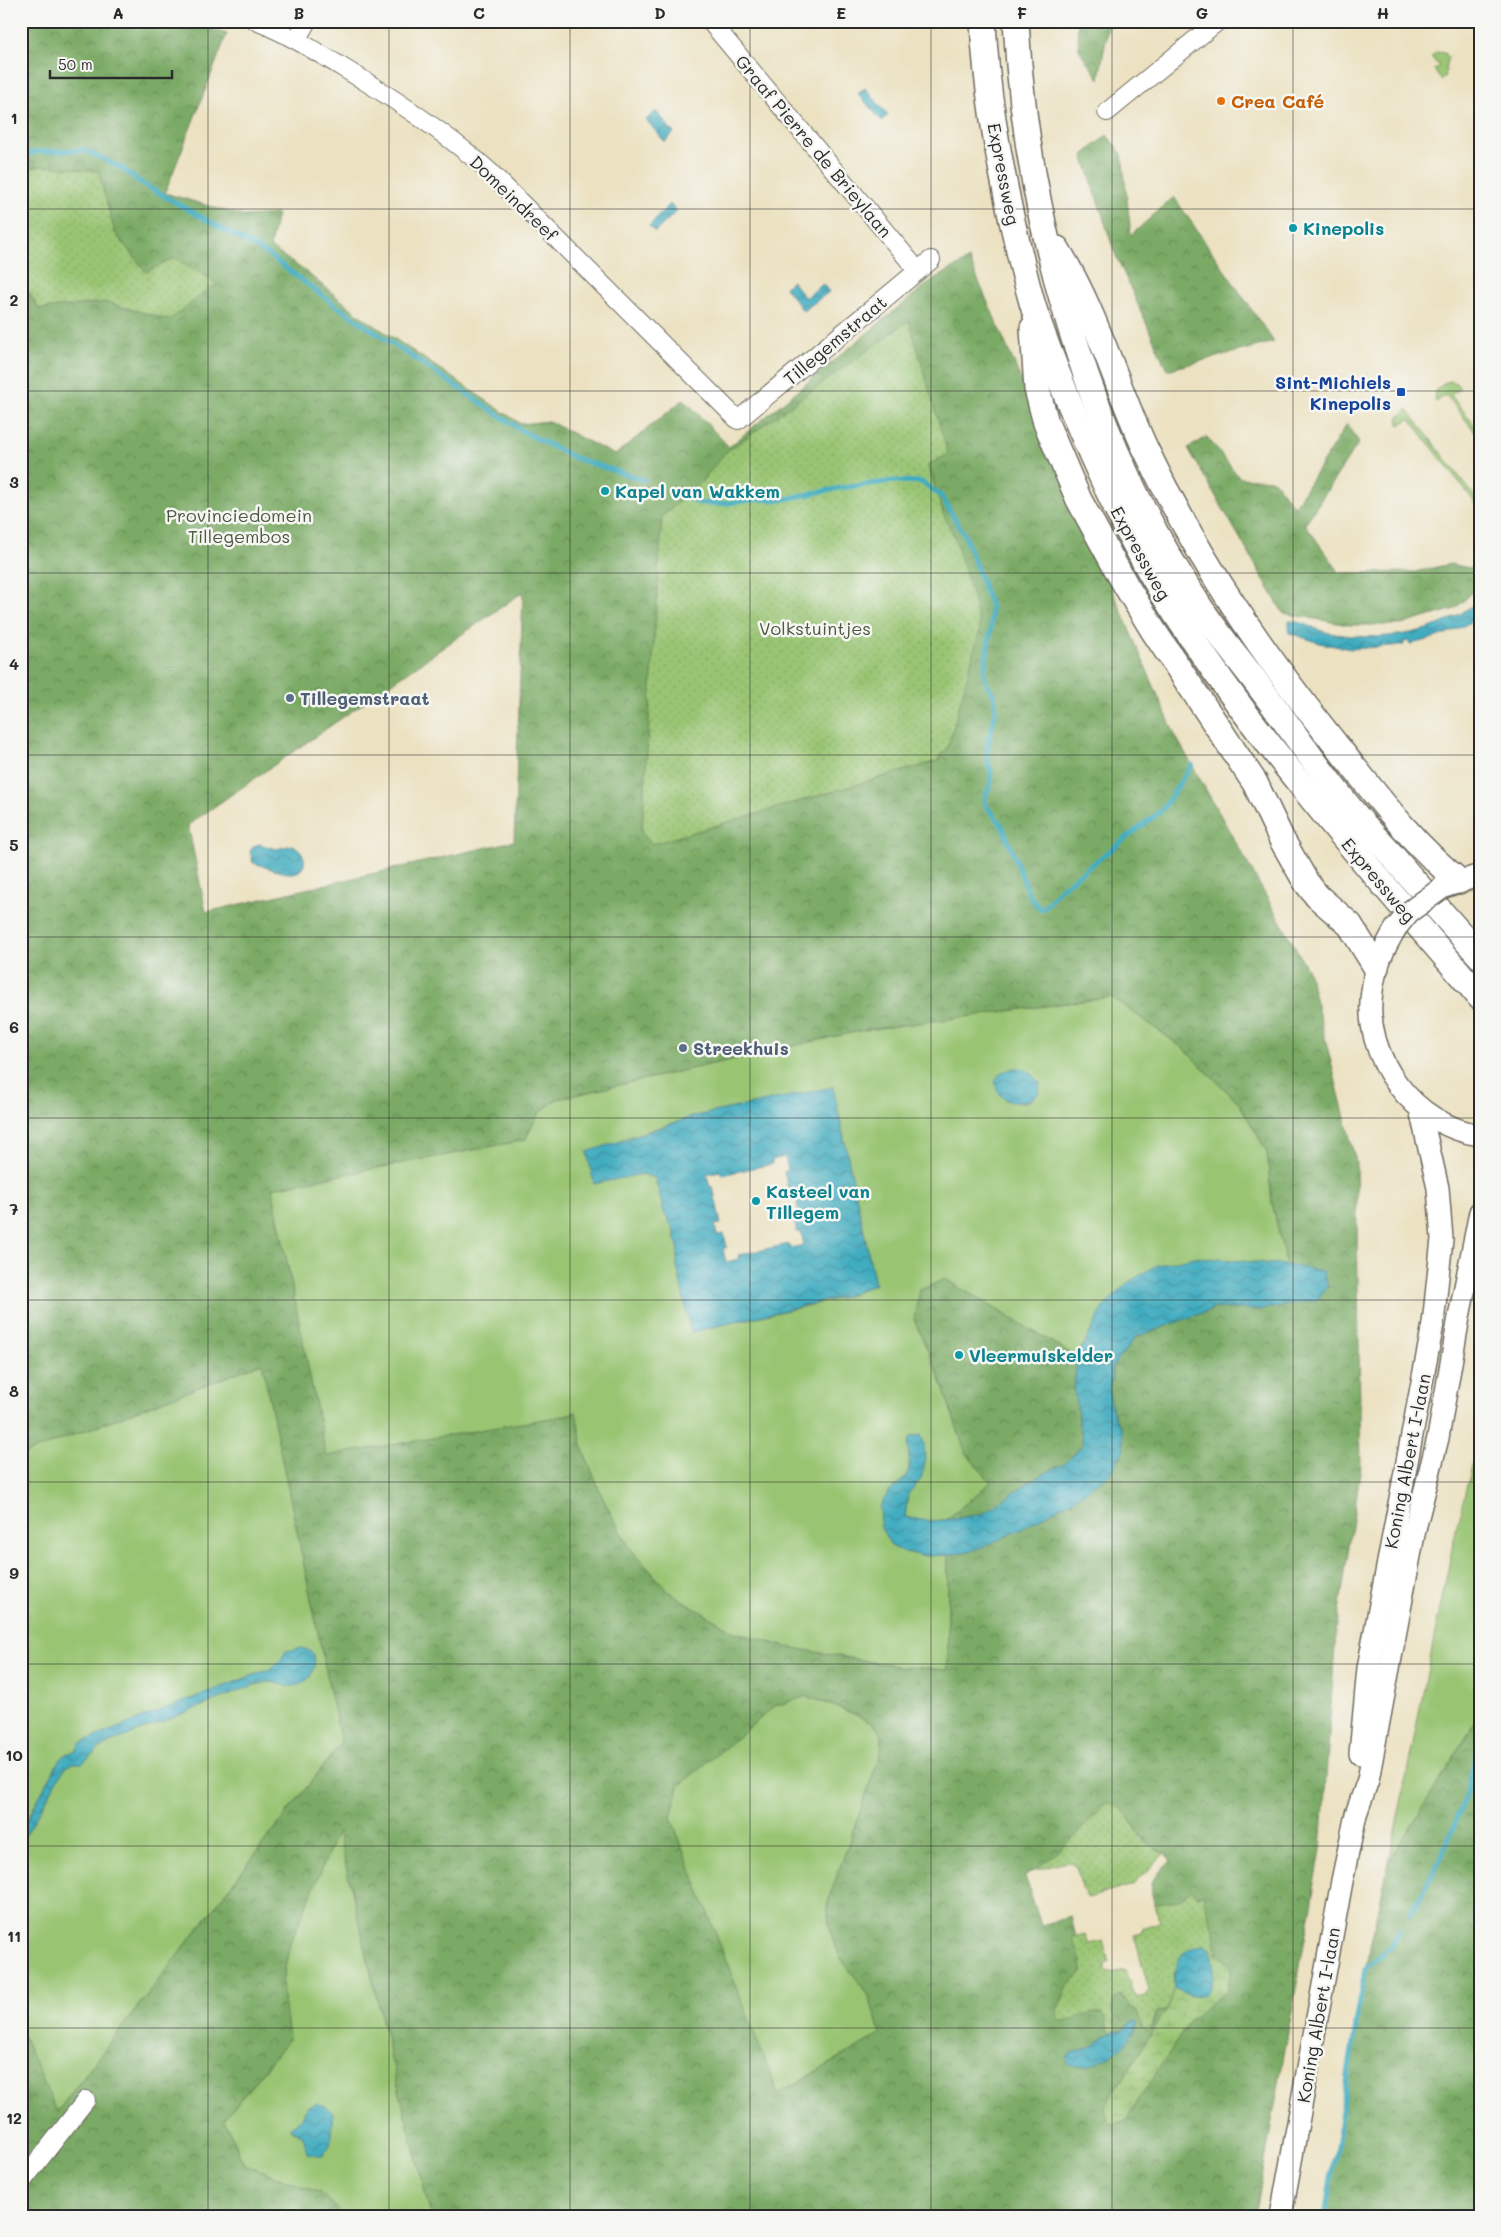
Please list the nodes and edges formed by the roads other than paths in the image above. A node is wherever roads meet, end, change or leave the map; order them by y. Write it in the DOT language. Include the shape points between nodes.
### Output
graph roads {
  1 [pos="256,21"];
  2 [pos="307,21"];
  3 [pos="710,21"];
  4 [pos="983,21"];
  5 [pos="1016,21"];
  6 [pos="1218,21"];
  7 [pos="296,39"];
  8 [pos="1107,112"];
  9 [pos="1046,230"];
  10 [pos="931,260"];
  11 [pos="918,271"];
  12 [pos="1033,306"];
  13 [pos="738,420"];
  14 [pos="1460,881"];
  15 [pos="1480,956"];
  16 [pos="1376,967"];
  17 [pos="1480,998"];
  18 [pos="1420,1109"];
  19 [pos="1480,1135"];
  20 [pos="1480,1212"];
  21 [pos="1356,1814"];
  22 [pos="86,2100"];
  23 [pos="21,2183"];
  24 [pos="1281,2216"];
  1 -- 7 [label="street, Domeindreef"];
  2 -- 7 [label="street"];
  3 -- 11 [label="street, Graaf Pierre de Brieylaan"];
  4 -- 12 [label="highway, Expressweg" via="999,161"];
  5 -- 9 [label="highway, Expressweg" via="1029,145"];
  6 -- 8 [label="street"];
  7 -- 13 [label="street, Domeindreef" via="420,117 478,162"];
  9 -- 14 [label="highway" via="1076,279 1146,449 1176,511 1221,589 1289,687 1366,783 1407,833 1434,861"];
  9 -- 15 [label="highway, Expressweg" via="1082,368 1100,415 1158,537 1198,605 1342,800"];
  10 -- 11 [label="street, Tillegemstraat"];
  11 -- 13 [label="street, Tillegemstraat"];
  12 -- 16 [label="highway" via="1036,389 1046,424 1079,500 1153,630 1255,783 1306,882 1350,925"];
  12 -- 17 [label="highway, Expressweg" via="1105,486 1177,617 1284,766"];
  14 -- 16 [label="main road, bridge" via="1409,912 1385,946"];
  16 -- 18 [label="main road" via="1371,1019 1377,1045 1387,1069"];
  18 -- 19 [label="main road" via="1444,1124"];
  18 -- 21 [label="main road, Koning Albert I-laan" via="1438,1188 1442,1239 1433,1324 1368,1668"];
  20 -- 21 [label="main road, Koning Albert I-laan" via="1438,1438 1415,1529 1368,1780"];
  21 -- 24 [label="main road, Koning Albert I-laan"];
  22 -- 23 [label="street"];
}
